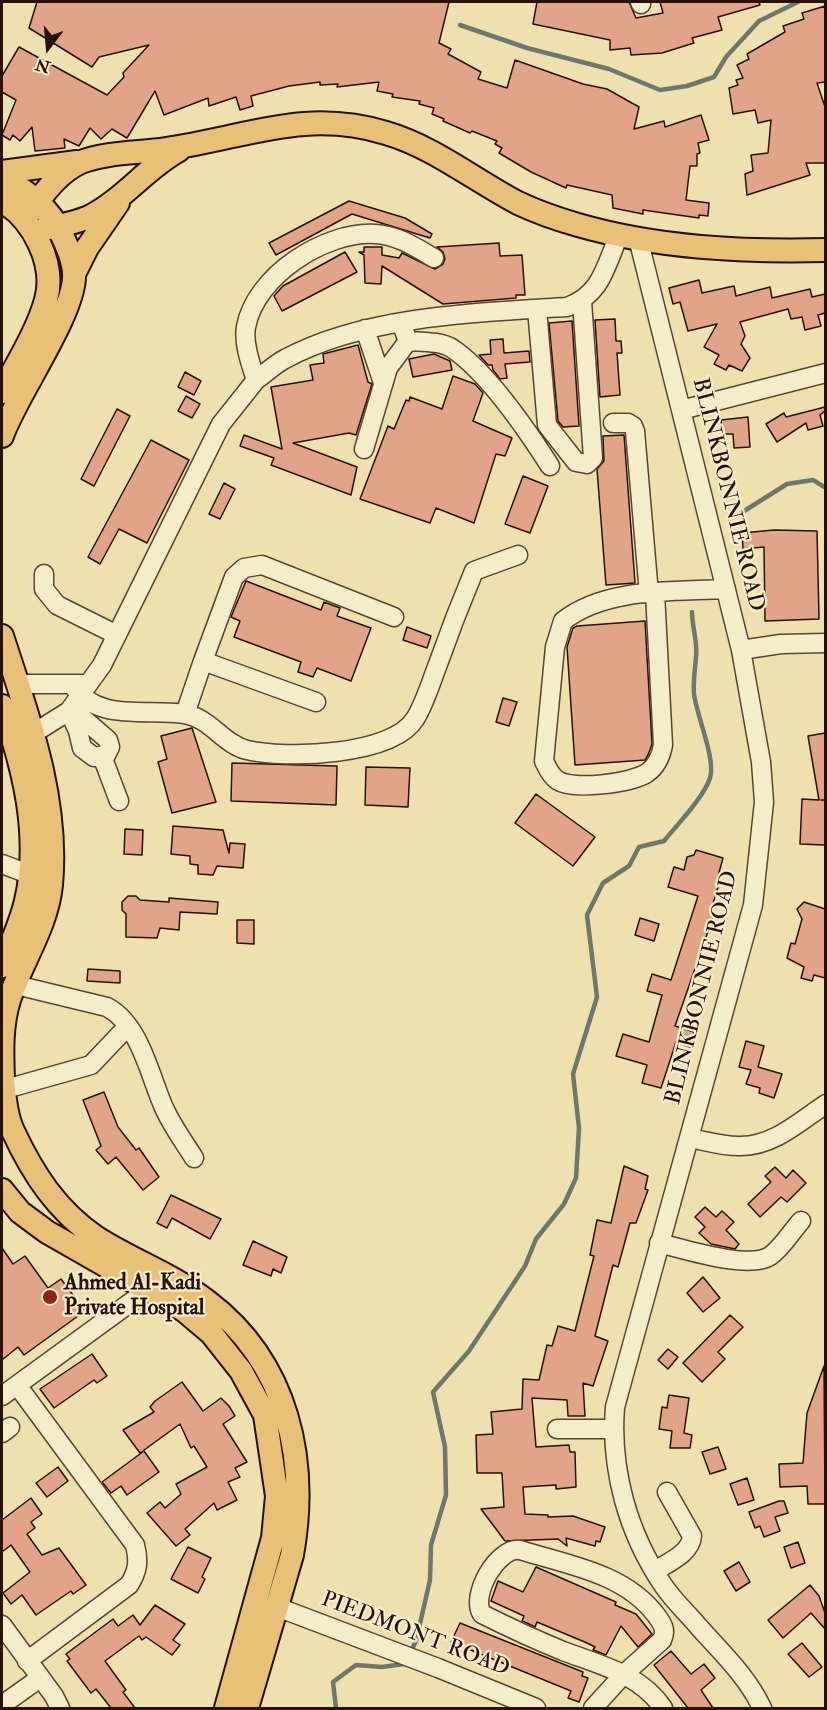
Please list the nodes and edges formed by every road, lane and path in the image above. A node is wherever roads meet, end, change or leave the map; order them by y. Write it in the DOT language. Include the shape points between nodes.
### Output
graph roads {
  1 [pos="189,145"];
  2 [pos="83,162"];
  3 [pos="2,172"];
  4 [pos="2,178"];
  5 [pos="127,190"];
  6 [pos="2,201"];
  7 [pos="32,218"];
  8 [pos="58,226"];
  9 [pos="629,237"];
  10 [pos="825,250"];
  11 [pos="434,258"];
  12 [pos="74,274"];
  13 [pos="582,301"];
  14 [pos="537,309"];
  15 [pos="401,323"];
  16 [pos="365,329"];
  17 [pos="408,341"];
  18 [pos="825,373"];
  19 [pos="256,380"];
  20 [pos="383,383"];
  21 [pos="2,392"];
  22 [pos="681,410"];
  23 [pos="613,423"];
  24 [pos="2,436"];
  25 [pos="364,449"];
  26 [pos="550,466"];
  27 [pos="518,555"];
  28 [pos="44,574"];
  29 [pos="726,589"];
  30 [pos="652,594"];
  31 [pos="394,617"];
  32 [pos="117,635"];
  33 [pos="2,636"];
  34 [pos="825,643"];
  35 [pos="741,650"];
  36 [pos="203,661"];
  37 [pos="18,684"];
  38 [pos="76,697"];
  39 [pos="316,702"];
  40 [pos="2,706"];
  41 [pos="185,714"];
  42 [pos="34,733"];
  43 [pos="119,801"];
  44 [pos="2,864"];
  45 [pos="31,875"];
  46 [pos="4,954"];
  47 [pos="16,984"];
  48 [pos="128,1026"];
  49 [pos="3,1090"];
  50 [pos="825,1104"];
  51 [pos="6,1128"];
  52 [pos="689,1138"];
  53 [pos="194,1158"];
  54 [pos="2,1190"];
  55 [pos="801,1221"];
  56 [pos="659,1243"];
  57 [pos="149,1289"];
  58 [pos="17,1385"];
  59 [pos="2,1396"];
  60 [pos="557,1429"];
  61 [pos="613,1429"];
  62 [pos="667,1492"];
  63 [pos="656,1571"];
  64 [pos="277,1607"];
  65 [pos="2,1625"];
  66 [pos="27,1661"];
  67 [pos="624,1674"];
  68 [pos="40,1678"];
  69 [pos="2,1705"];
  70 [pos="60,1708"];
  71 [pos="226,1708"];
  72 [pos="247,1708"];
  73 [pos="536,1708"];
  74 [pos="593,1708"];
  75 [pos="663,1708"];
  76 [pos="762,1708"];
  1 -- 2 [label="main road"];
  1 -- 5 [label="main road" via="150,169"];
  1 -- 9 [label="main road" via="284,124 359,127 418,146 544,214"];
  2 -- 3 [label="main road"];
  2 -- 7 [label="main road" via="58,177"];
  4 -- 7 [label="main road" via="16,185"];
  5 -- 8 [label="main road" via="88,217"];
  5 -- 12 [label="main road"];
  6 -- 7 [label="main road"];
  7 -- 8 [label="main road"];
  7 -- 21 [label="main road" via="45,263 46,300"];
  8 -- 12 [label="main road"];
  9 -- 10 [label="main road" via="711,248"];
  9 -- 13 [label="street" via="594,291"];
  9 -- 22 [label="street, BLINKBONNIE ROAD"];
  11 -- 19 [label="street" via="388,236 362,234 342,238 279,272 254,302 245,328"];
  12 -- 24 [label="main road" via="62,316"];
  13 -- 14 [label="street" via="567,307"];
  13 -- 14 [label="street" via="593,458 587,464 576,462 547,425"];
  14 -- 15 [label="street"];
  15 -- 16 [label="street"];
  15 -- 17 [label="street"];
  16 -- 19 [label="street" via="284,359"];
  16 -- 20 [label="street"];
  17 -- 20 [label="street" via="394,358"];
  17 -- 26 [label="street" via="451,348 472,366 528,432"];
  18 -- 22 [label="street"];
  19 -- 32 [label="street" via="220,424"];
  20 -- 25 [label="street"];
  22 -- 29 [label="street, BLINKBONNIE ROAD"];
  23 -- 30 [label="street" via="627,423 635,431"];
  27 -- 41 [label="street" via="474,571 414,721 391,737 342,753 263,752 235,746 199,719"];
  28 -- 32 [label="street" via="44,589 57,605"];
  29 -- 30 [label="street"];
  29 -- 35 [label="street, BLINKBONNIE ROAD"];
  30 -- 30 [label="street" via="590,605 563,621 558,631 544,761 557,780 583,787 636,777 647,773 661,757"];
  31 -- 36 [label="street" via="262,565 252,565 234,577"];
  32 -- 38 [label="street"];
  33 -- 37 [label="main road"];
  34 -- 35 [label="street"];
  35 -- 52 [label="street, BLINKBONNIE ROAD" via="761,762 762,838 753,905"];
  36 -- 39 [label="street"];
  36 -- 41 [label="street"];
  37 -- 38 [label="street"];
  37 -- 42 [label="main road"];
  38 -- 41 [label="street" via="112,709"];
  38 -- 42 [label="street"];
  38 -- 43 [label="street" via="108,740 110,747 102,756"];
  40 -- 45 [label="main road" via="22,772 31,824"];
  42 -- 47 [label="main road" via="50,825 51,888 44,916"];
  44 -- 45 [label="street"];
  45 -- 46 [label="main road" via="26,902"];
  47 -- 48 [label="street" via="107,1006"];
  47 -- 49 [label="main road" via="3,1033"];
  48 -- 49 [label="street" via="91,1065"];
  48 -- 53 [label="street" via="166,1112"];
  49 -- 51 [label="main road"];
  50 -- 52 [label="street" via="761,1144 740,1147"];
  51 -- 64 [label="main road" via="39,1183 60,1207 97,1238 208,1301 255,1348 270,1374 290,1428 299,1493 292,1555"];
  52 -- 56 [label="street, BLINKBONNIE ROAD"];
  54 -- 57 [label="main road" via="20,1212 47,1232"];
  55 -- 56 [label="street" via="777,1251 759,1261"];
  56 -- 61 [label="street, BLINKBONNIE ROAD" via="615,1407"];
  57 -- 58 [label="street"];
  57 -- 71 [label="main road" via="212,1333 241,1371 265,1415 277,1496 273,1538"];
  58 -- 59 [label="street"];
  58 -- 66 [label="street" via="112,1512 135,1545 138,1558 138,1569 129,1585"];
  60 -- 61 [label="street"];
  61 -- 63 [label="street, BLINKBONNIE ROAD" via="618,1481 634,1531"];
  62 -- 63 [label="street" via="692,1536 692,1543"];
  63 -- 76 [label="street, BLINKBONNIE ROAD" via="663,1585 739,1670"];
  64 -- 72 [label="main road"];
  64 -- 73 [label="street, PIEDMONT ROAD"];
  65 -- 66 [label="street"];
  66 -- 68 [label="street"];
  67 -- 67 [label="street" via="482,1614 479,1599 500,1557 520,1550 610,1578 638,1594 662,1624 664,1634 661,1642"];
  67 -- 74 [label="street"];
  67 -- 75 [label="street" via="650,1692"];
  68 -- 69 [label="street"];
  68 -- 70 [label="street"];
}
